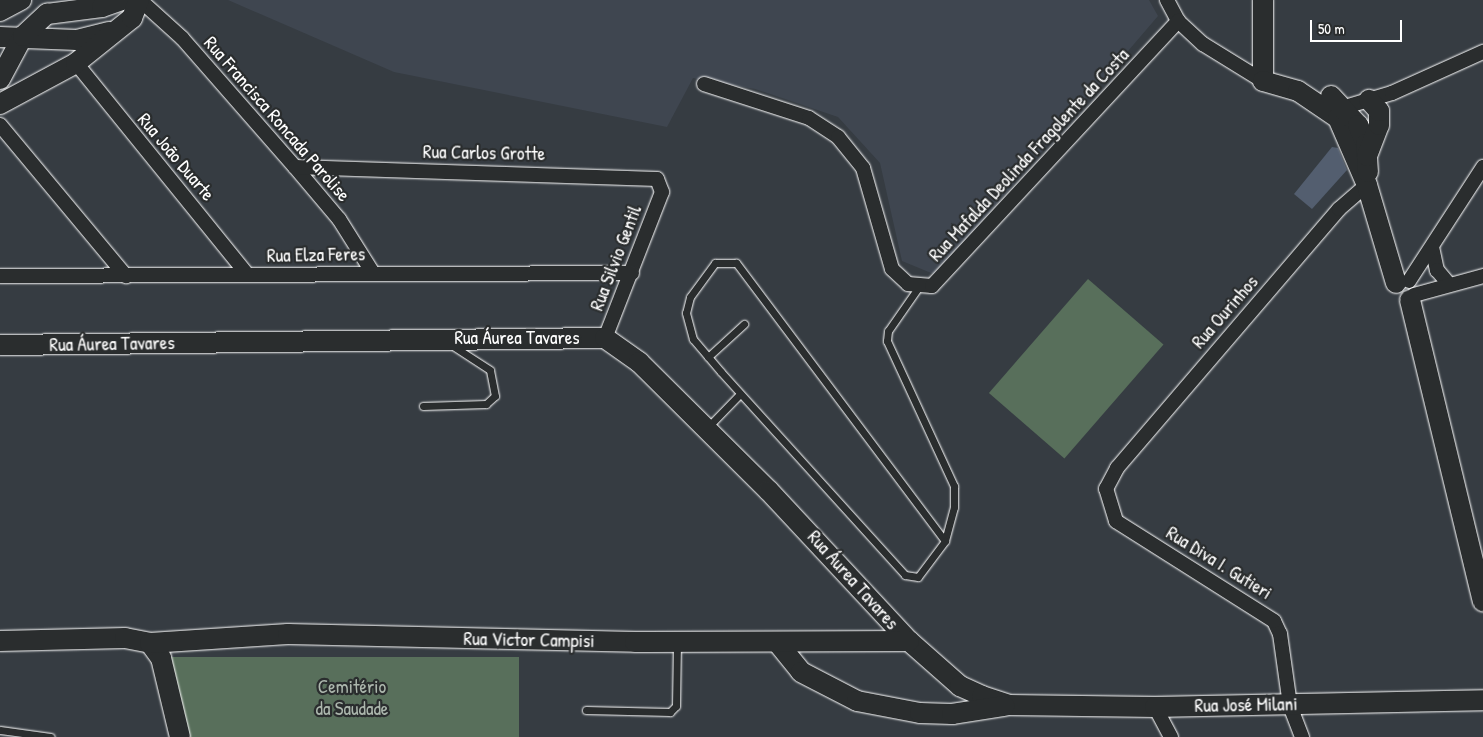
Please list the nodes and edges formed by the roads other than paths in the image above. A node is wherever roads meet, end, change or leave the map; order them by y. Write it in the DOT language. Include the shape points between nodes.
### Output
graph roads {
  1 [pos="21,0"];
  2 [pos="122,0"];
  3 [pos="139,0"];
  4 [pos="1167,0"];
  5 [pos="1263,0"];
  6 [pos="77,5"];
  7 [pos="0,11"];
  8 [pos="1178,21"];
  9 [pos="116,31"];
  10 [pos="23,36"];
  11 [pos="0,37"];
  12 [pos="77,40"];
  13 [pos="1483,52"];
  14 [pos="76,63"];
  15 [pos="0,79"];
  16 [pos="1264,81"];
  17 [pos="704,84"];
  18 [pos="1298,92"];
  19 [pos="1369,100"];
  20 [pos="0,104"];
  21 [pos="1345,107"];
  22 [pos="0,125"];
  23 [pos="1360,154"];
  24 [pos="295,167"];
  25 [pos="1483,167"];
  26 [pos="1367,185"];
  27 [pos="662,192"];
  28 [pos="1432,247"];
  29 [pos="373,273"];
  30 [pos="632,273"];
  31 [pos="247,274"];
  32 [pos="0,276"];
  33 [pos="126,276"];
  34 [pos="1483,276"];
  35 [pos="1453,283"];
  36 [pos="1405,286"];
  37 [pos="918,288"];
  38 [pos="744,324"];
  39 [pos="447,338"];
  40 [pos="605,338"];
  41 [pos="0,345"];
  42 [pos="708,356"];
  43 [pos="740,394"];
  44 [pos="424,406"];
  45 [pos="706,429"];
  46 [pos="1117,468"];
  47 [pos="945,542"];
  48 [pos="1483,601"];
  49 [pos="0,641"];
  50 [pos="909,641"];
  51 [pos="677,642"];
  52 [pos="777,642"];
  53 [pos="150,643"];
  54 [pos="1483,700"];
  55 [pos="1008,705"];
  56 [pos="1290,705"];
  57 [pos="1155,707"];
  58 [pos="586,710"];
  59 [pos="0,730"];
  60 [pos="51,737"];
  61 [pos="180,737"];
  62 [pos="1171,737"];
  63 [pos="1302,737"];
  1 -- 7 [label="street"];
  2 -- 6 [label="street"];
  3 -- 9 [label="street" via="132,18"];
  3 -- 24 [label="street, Rua Francisca Roncada Parolise" via="182,38"];
  4 -- 8 [label="street"];
  5 -- 16 [label="street"];
  6 -- 10 [label="street" via="47,14"];
  6 -- 12 [label="street"];
  8 -- 16 [label="street" via="1228,62"];
  8 -- 37 [label="street, Rua Mafalda Deolinda Fragolente da Costa" via="945,275 932,286"];
  9 -- 12 [label="street"];
  9 -- 14 [label="street"];
  10 -- 11 [label="street"];
  10 -- 12 [label="street"];
  10 -- 15 [label="street"];
  12 -- 14 [label="street"];
  13 -- 19 [label="street"];
  14 -- 20 [label="street"];
  14 -- 31 [label="street, Rua João Duarte"];
  16 -- 18 [label="street"];
  17 -- 37 [label="street" via="809,118 838,137 863,168 892,269 898,278"];
  18 -- 21 [label="street" via="1324,93"];
  18 -- 23 [label="street" via="1338,118"];
  19 -- 21 [label="street"];
  19 -- 23 [label="street" via="1379,111 1379,125"];
  21 -- 23 [label="street"];
  22 -- 33 [label="street"];
  23 -- 26 [label="street"];
  24 -- 27 [label="street, Rua Carlos Grotte" via="645,176 657,180"];
  24 -- 29 [label="street, Rua Francisca Roncada Parolise" via="339,219"];
  25 -- 28 [label="street"];
  26 -- 36 [label="street"];
  26 -- 46 [label="street, Rua Ourinhos" via="1339,208"];
  27 -- 30 [label="street, Rua Silvio Gentil"];
  28 -- 35 [label="street" via="1437,270"];
  28 -- 36 [label="street"];
  29 -- 30 [label="street, Rua Elza Feres"];
  29 -- 31 [label="street, Rua Elza Feres"];
  30 -- 40 [label="street, Rua Silvio Gentil"];
  31 -- 33 [label="street, Rua Elza Feres"];
  32 -- 33 [label="street, Rua Elza Feres"];
  34 -- 35 [label="street"];
  35 -- 36 [label="street"];
  36 -- 48 [label="street"];
  37 -- 47 [label="lane" via="888,331 886,341 954,486 954,507"];
  38 -- 42 [label="lane"];
  39 -- 40 [label="street, Rua Áurea Tavares"];
  39 -- 41 [label="street, Rua Áurea Tavares"];
  39 -- 44 [label="lane" via="451,347 490,370 495,396 486,404"];
  40 -- 45 [label="street, Rua Áurea Tavares" via="639,362"];
  42 -- 43 [label="lane"];
  42 -- 47 [label="lane" via="693,339 686,313 703,276 715,264 728,260 736,263"];
  43 -- 45 [label="lane"];
  43 -- 47 [label="lane" via="905,575 918,577"];
  45 -- 50 [label="street, Rua Áurea Tavares" via="824,546"];
  46 -- 56 [label="street, Rua Diva I. Gutieri" via="1106,488 1116,520 1274,621 1280,634"];
  49 -- 53 [label="street, Rua Victor Campisi" via="135,638"];
  50 -- 52 [label="street, Rua Victor Campisi"];
  50 -- 55 [label="street, Rua José Milani" via="960,686"];
  51 -- 52 [label="street, Rua Victor Campisi"];
  51 -- 53 [label="street, Rua Victor Campisi" via="288,634"];
  51 -- 58 [label="lane" via="676,706 670,712"];
  52 -- 55 [label="street, Rua José Milani" via="801,672 858,701 952,714"];
  53 -- 61 [label="street" via="161,658"];
  54 -- 56 [label="street, Rua José Milani"];
  55 -- 57 [label="street, Rua José Milani"];
  56 -- 57 [label="street, Rua José Milani"];
  56 -- 63 [label="street, Rua Diva I. Gutieri"];
  57 -- 62 [label="street"];
  59 -- 60 [label="lane"];
}
